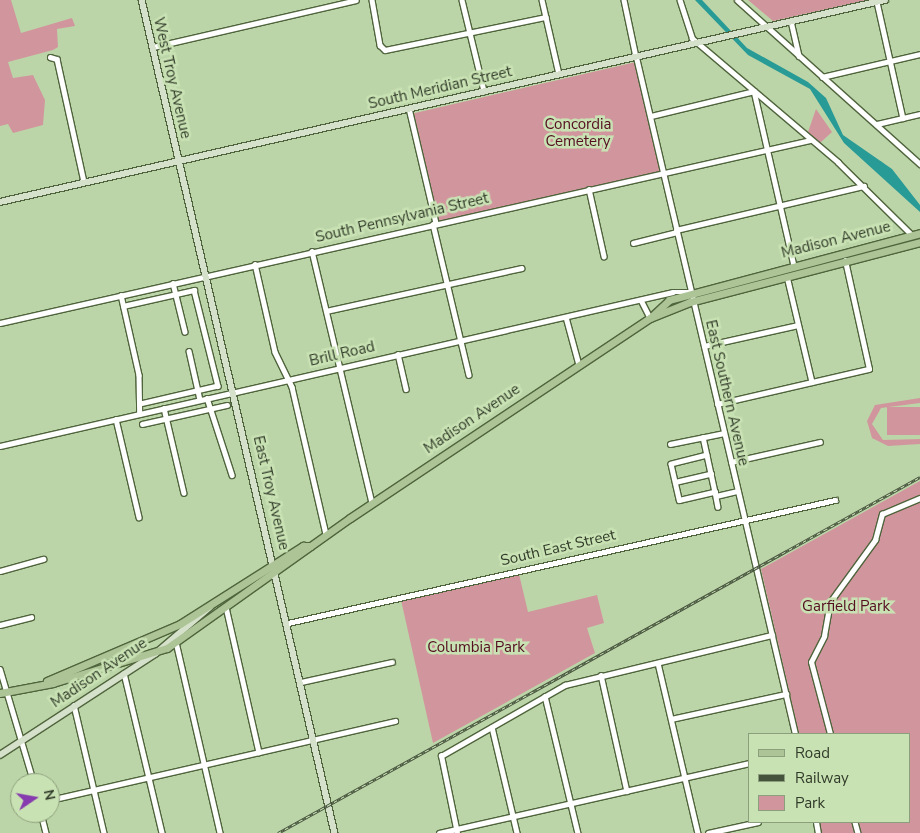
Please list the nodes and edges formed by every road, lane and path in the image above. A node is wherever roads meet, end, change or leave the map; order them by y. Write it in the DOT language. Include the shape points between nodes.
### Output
graph roads {
  1 [pos="142,0"];
  2 [pos="356,0"];
  3 [pos="372,0"];
  4 [pos="462,0"];
  5 [pos="542,0"];
  6 [pos="624,0"];
  7 [pos="680,0"];
  8 [pos="737,0"];
  9 [pos="885,0"];
  10 [pos="877,2"];
  11 [pos="546,17"];
  12 [pos="791,21"];
  13 [pos="764,28"];
  14 [pos="470,33"];
  15 [pos="698,43"];
  16 [pos="153,47"];
  17 [pos="920,54"];
  18 [pos="50,57"];
  19 [pos="636,57"];
  20 [pos="800,58"];
  21 [pos="890,61"];
  22 [pos="559,74"];
  23 [pos="822,76"];
  24 [pos="484,91"];
  25 [pos="754,92"];
  26 [pos="409,108"];
  27 [pos="920,114"];
  28 [pos="651,116"];
  29 [pos="903,118"];
  30 [pos="876,124"];
  31 [pos="811,140"];
  32 [pos="767,150"];
  33 [pos="178,161"];
  34 [pos="920,164"];
  35 [pos="664,173"];
  36 [pos="84,182"];
  37 [pos="864,186"];
  38 [pos="589,189"];
  39 [pos="0,202"];
  40 [pos="781,206"];
  41 [pos="435,224"];
  42 [pos="676,231"];
  43 [pos="916,234"];
  44 [pos="920,242"];
  45 [pos="633,243"];
  46 [pos="312,251"];
  47 [pos="604,256"];
  48 [pos="845,261"];
  49 [pos="254,264"];
  50 [pos="794,265"];
  51 [pos="521,268"];
  52 [pos="205,275"];
  53 [pos="787,276"];
  54 [pos="173,283"];
  55 [pos="446,285"];
  56 [pos="691,292"];
  57 [pos="176,294"];
  58 [pos="121,295"];
  59 [pos="641,300"];
  60 [pos="693,301"];
  61 [pos="123,306"];
  62 [pos="326,311"];
  63 [pos="566,317"];
  64 [pos="650,318"];
  65 [pos="0,323"];
  66 [pos="798,325"];
  67 [pos="185,332"];
  68 [pos="462,340"];
  69 [pos="704,346"];
  70 [pos="189,351"];
  71 [pos="398,354"];
  72 [pos="579,365"];
  73 [pos="339,368"];
  74 [pos="469,375"];
  75 [pos="288,379"];
  76 [pos="812,382"];
  77 [pos="406,389"];
  78 [pos="198,390"];
  79 [pos="234,392"];
  80 [pos="207,398"];
  81 [pos="200,400"];
  82 [pos="140,404"];
  83 [pos="717,404"];
  84 [pos="227,405"];
  85 [pos="164,408"];
  86 [pos="210,409"];
  87 [pos="140,414"];
  88 [pos="116,419"];
  89 [pos="167,419"];
  90 [pos="142,424"];
  91 [pos="724,432"];
  92 [pos="703,437"];
  93 [pos="820,442"];
  94 [pos="670,444"];
  95 [pos="0,446"];
  96 [pos="706,455"];
  97 [pos="731,462"];
  98 [pos="710,474"];
  99 [pos="232,475"];
  100 [pos="675,482"];
  101 [pos="737,491"];
  102 [pos="184,493"];
  103 [pos="715,494"];
  104 [pos="920,498"];
  105 [pos="834,500"];
  106 [pos="372,503"];
  107 [pos="718,508"];
  108 [pos="139,517"];
  109 [pos="744,520"];
  110 [pos="326,534"];
  111 [pos="310,546"];
  112 [pos="43,558"];
  113 [pos="275,564"];
  114 [pos="0,571"];
  115 [pos="277,574"];
  116 [pos="210,607"];
  117 [pos="226,608"];
  118 [pos="31,617"];
  119 [pos="288,623"];
  120 [pos="0,625"];
  121 [pos="772,635"];
  122 [pos="176,642"];
  123 [pos="155,654"];
  124 [pos="392,662"];
  125 [pos="658,663"];
  126 [pos="0,669"];
  127 [pos="124,673"];
  128 [pos="601,676"];
  129 [pos="47,681"];
  130 [pos="301,682"];
  131 [pos="3,692"];
  132 [pos="786,694"];
  133 [pos="545,696"];
  134 [pos="74,705"];
  135 [pos="671,719"];
  136 [pos="395,721"];
  137 [pos="492,727"];
  138 [pos="795,733"];
  139 [pos="830,733"];
  140 [pos="314,740"];
  141 [pos="20,742"];
  142 [pos="259,752"];
  143 [pos="0,755"];
  144 [pos="748,763"];
  145 [pos="204,764"];
  146 [pos="31,773"];
  147 [pos="149,777"];
  148 [pos="685,778"];
  149 [pos="94,789"];
  150 [pos="627,790"];
  151 [pos="60,798"];
  152 [pos="570,803"];
  153 [pos="513,816"];
  154 [pos="753,823"];
  155 [pos="855,823"];
  156 [pos="456,831"];
  157 [pos="104,833"];
  158 [pos="162,833"];
  159 [pos="220,833"];
  160 [pos="335,833"];
  161 [pos="439,833"];
  162 [pos="517,833"];
  163 [pos="578,833"];
  164 [pos="698,833"];
  165 [pos="708,833"];
  166 [pos="858,833"];
  1 -- 16 [label="main road, West Troy Avenue"];
  2 -- 16 [label="street"];
  3 -- 14 [label="street" via="380,45 385,50"];
  4 -- 14 [label="street"];
  5 -- 11 [label="street"];
  6 -- 19 [label="street"];
  7 -- 15 [label="street" via="688,32"];
  8 -- 13 [label="street"];
  9 -- 10 [label="main road, South Meridian Street"];
  10 -- 12 [label="main road, South Meridian Street"];
  10 -- 21 [label="street"];
  11 -- 14 [label="street"];
  11 -- 22 [label="street"];
  12 -- 13 [label="main road, South Meridian Street"];
  12 -- 20 [label="street"];
  13 -- 15 [label="main road, South Meridian Street"];
  13 -- 20 [label="street"];
  14 -- 24 [label="street"];
  15 -- 19 [label="main road, South Meridian Street"];
  15 -- 25 [label="street"];
  16 -- 33 [label="main road, West Troy Avenue"];
  17 -- 21 [label="street"];
  18 -- 36 [label="street" via="57,59"];
  19 -- 22 [label="main road, South Meridian Street"];
  19 -- 28 [label="street, East Southern Avenue"];
  20 -- 23 [label="street"];
  21 -- 23 [label="street"];
  21 -- 29 [label="street"];
  22 -- 24 [label="main road, South Meridian Street"];
  23 -- 30 [label="street"];
  24 -- 26 [label="main road, South Meridian Street"];
  25 -- 28 [label="street"];
  25 -- 31 [label="street"];
  25 -- 32 [label="street"];
  26 -- 33 [label="main road, South Meridian Street"];
  26 -- 41 [label="street"];
  27 -- 29 [label="street"];
  28 -- 35 [label="street, East Southern Avenue"];
  29 -- 30 [label="street"];
  30 -- 34 [label="street"];
  31 -- 32 [label="street, South Pennsylvania Street"];
  31 -- 37 [label="street"];
  32 -- 35 [label="street, South Pennsylvania Street"];
  32 -- 40 [label="street"];
  33 -- 36 [label="main road, South Meridian Street"];
  33 -- 52 [label="main road, East Troy Avenue"];
  35 -- 38 [label="street, South Pennsylvania Street"];
  35 -- 42 [label="street, East Southern Avenue"];
  36 -- 39 [label="main road, South Meridian Street"];
  37 -- 40 [label="street"];
  37 -- 43 [label="street"];
  38 -- 41 [label="street, South Pennsylvania Street"];
  38 -- 47 [label="street"];
  40 -- 42 [label="street"];
  40 -- 50 [label="street"];
  41 -- 46 [label="street, South Pennsylvania Street"];
  41 -- 55 [label="street"];
  42 -- 45 [label="street"];
  42 -- 56 [label="street, East Southern Avenue"];
  43 -- 50 [label="main road, Madison Avenue"];
  44 -- 48 [label="main road, Madison Avenue"];
  46 -- 49 [label="street, South Pennsylvania Street"];
  46 -- 62 [label="street"];
  48 -- 53 [label="main road, Madison Avenue"];
  48 -- 76 [label="street" via="869,369"];
  49 -- 52 [label="street, South Pennsylvania Street"];
  49 -- 75 [label="street" via="275,352"];
  50 -- 56 [label="main road, Madison Avenue"];
  51 -- 55 [label="street"];
  52 -- 54 [label="street, South Pennsylvania Street"];
  52 -- 79 [label="main road, East Troy Avenue"];
  53 -- 60 [label="main road, Madison Avenue"];
  53 -- 66 [label="street"];
  54 -- 57 [label="street"];
  54 -- 58 [label="street, South Pennsylvania Street"];
  55 -- 62 [label="street"];
  55 -- 68 [label="street"];
  56 -- 59 [label="street, Brill Road"];
  56 -- 60 [label="street, East Southern Avenue"];
  56 -- 64 [label="main road, Madison Avenue" via="662,304"];
  57 -- 61 [label="street"];
  57 -- 67 [label="street"];
  57 -- 78 [label="street" via="194,290 218,386"];
  58 -- 61 [label="street"];
  58 -- 65 [label="street, South Pennsylvania Street"];
  59 -- 63 [label="street, Brill Road"];
  59 -- 64 [label="street"];
  60 -- 64 [label="main road, Madison Avenue"];
  60 -- 69 [label="street, East Southern Avenue"];
  61 -- 82 [label="street" via="139,375"];
  62 -- 73 [label="street"];
  63 -- 68 [label="street, Brill Road"];
  63 -- 72 [label="street"];
  64 -- 72 [label="main road, Madison Avenue"];
  66 -- 69 [label="street"];
  66 -- 76 [label="street"];
  68 -- 71 [label="street, Brill Road"];
  68 -- 74 [label="street"];
  69 -- 83 [label="street, East Southern Avenue"];
  70 -- 78 [label="street"];
  71 -- 73 [label="street, Brill Road"];
  71 -- 77 [label="street"];
  72 -- 106 [label="main road, Madison Avenue"];
  73 -- 75 [label="street, Brill Road"];
  73 -- 106 [label="street"];
  75 -- 79 [label="street, Brill Road"];
  75 -- 110 [label="street"];
  76 -- 83 [label="street"];
  78 -- 81 [label="street"];
  78 -- 82 [label="street"];
  79 -- 80 [label="street, Brill Road"];
  79 -- 113 [label="main road, East Troy Avenue"];
  80 -- 81 [label="street, Brill Road"];
  80 -- 86 [label="street"];
  81 -- 85 [label="street, Brill Road"];
  82 -- 87 [label="street"];
  83 -- 91 [label="street, East Southern Avenue"];
  84 -- 86 [label="street"];
  85 -- 87 [label="street, Brill Road"];
  85 -- 89 [label="street"];
  86 -- 89 [label="street"];
  86 -- 99 [label="street"];
  87 -- 88 [label="street, Brill Road"];
  88 -- 95 [label="street, Brill Road"];
  88 -- 108 [label="street"];
  89 -- 90 [label="street"];
  89 -- 102 [label="street"];
  91 -- 92 [label="street"];
  91 -- 97 [label="street, East Southern Avenue"];
  92 -- 94 [label="street"];
  92 -- 96 [label="street"];
  93 -- 97 [label="street"];
  96 -- 98 [label="street"];
  96 -- 100 [label="street" via="671,464"];
  97 -- 101 [label="street, East Southern Avenue"];
  98 -- 100 [label="street"];
  98 -- 103 [label="street"];
  100 -- 103 [label="street" via="679,500"];
  101 -- 103 [label="street"];
  101 -- 109 [label="street, East Southern Avenue"];
  103 -- 107 [label="street"];
  104 -- 139 [label="street" via="882,514 875,540 830,602 824,636 811,662"];
  105 -- 109 [label="street, South East Street"];
  106 -- 110 [label="main road, Madison Avenue"];
  109 -- 119 [label="street, South East Street"];
  109 -- 121 [label="street, East Southern Avenue"];
  110 -- 111 [label="main road, Madison Avenue"];
  111 -- 113 [label="main road, Madison Avenue" via="302,546"];
  111 -- 115 [label="main road, Madison Avenue"];
  112 -- 114 [label="street"];
  113 -- 115 [label="main road, East Troy Avenue"];
  113 -- 116 [label="main road, Madison Avenue"];
  115 -- 117 [label="main road, Madison Avenue"];
  115 -- 119 [label="main road, East Troy Avenue"];
  116 -- 123 [label="main road, Madison Avenue"];
  116 -- 129 [label="main road" via="140,643"];
  117 -- 122 [label="main road, Madison Avenue"];
  117 -- 142 [label="street"];
  118 -- 120 [label="street"];
  119 -- 130 [label="main road, East Troy Avenue"];
  121 -- 125 [label="street"];
  121 -- 132 [label="street, East Southern Avenue"];
  122 -- 123 [label="main road, Madison Avenue"];
  122 -- 145 [label="street"];
  123 -- 127 [label="main road, Madison Avenue"];
  123 -- 129 [label="main road" via="53,683"];
  124 -- 130 [label="street"];
  125 -- 128 [label="street"];
  125 -- 135 [label="street"];
  126 -- 131 [label="street"];
  127 -- 134 [label="main road, Madison Avenue"];
  127 -- 147 [label="street"];
  128 -- 133 [label="street" via="565,685"];
  128 -- 150 [label="street"];
  129 -- 131 [label="main road"];
  130 -- 140 [label="main road, East Troy Avenue"];
  131 -- 141 [label="street"];
  132 -- 135 [label="street"];
  132 -- 138 [label="street, East Southern Avenue"];
  133 -- 137 [label="street"];
  133 -- 152 [label="street"];
  134 -- 141 [label="main road, Madison Avenue"];
  134 -- 149 [label="street"];
  135 -- 148 [label="street"];
  136 -- 140 [label="street"];
  137 -- 153 [label="street"];
  137 -- 156 [label="street" via="440,757"];
  140 -- 142 [label="street"];
  140 -- 160 [label="main road, East Troy Avenue"];
  141 -- 143 [label="main road, Madison Avenue"];
  141 -- 146 [label="street"];
  142 -- 145 [label="street"];
  144 -- 148 [label="street"];
  145 -- 147 [label="street"];
  145 -- 159 [label="street"];
  147 -- 149 [label="street"];
  147 -- 158 [label="street"];
  148 -- 150 [label="street"];
  148 -- 164 [label="street"];
  149 -- 151 [label="street"];
  149 -- 157 [label="street"];
  150 -- 152 [label="street"];
  152 -- 153 [label="street"];
  152 -- 163 [label="street"];
  153 -- 156 [label="street"];
  153 -- 162 [label="street"];
  154 -- 165 [label="street"];
  155 -- 166 [label="street"];
  156 -- 161 [label="street"];
}
